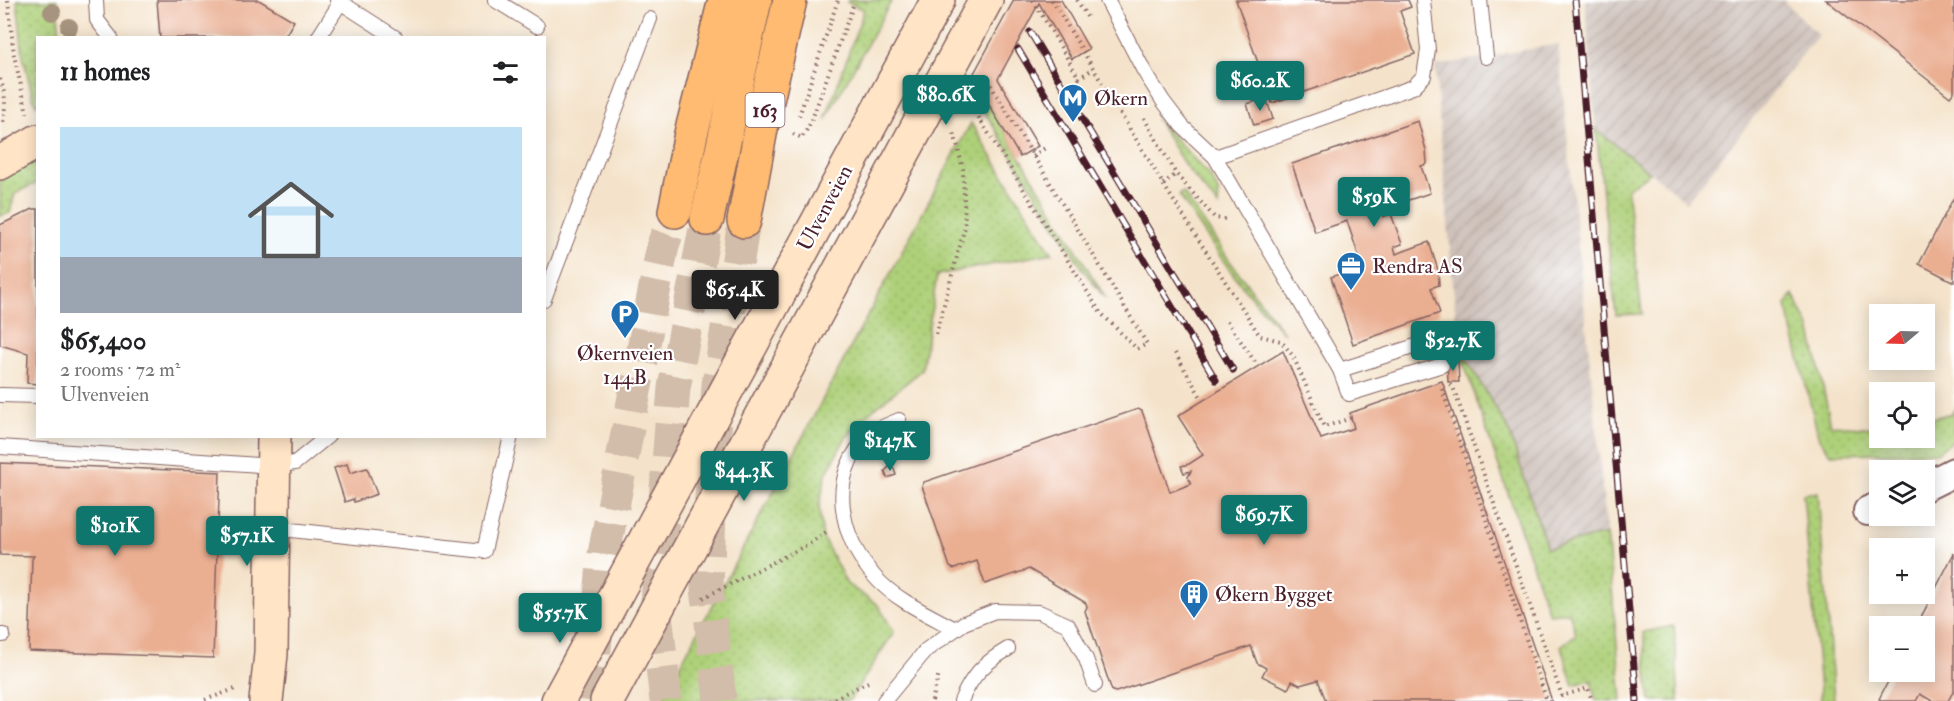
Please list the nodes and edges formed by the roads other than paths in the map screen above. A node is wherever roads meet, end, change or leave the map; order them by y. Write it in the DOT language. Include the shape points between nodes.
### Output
graph roads {
  1 [pos="96,0"];
  2 [pos="495,0"];
  3 [pos="725,0"];
  4 [pos="755,0"];
  5 [pos="790,0"];
  6 [pos="938,0"];
  7 [pos="986,0"];
  8 [pos="1107,0"];
  9 [pos="1423,0"];
  10 [pos="1480,0"];
  11 [pos="340,1"];
  12 [pos="650,19"];
  13 [pos="537,26"];
  14 [pos="109,36"];
  15 [pos="319,36"];
  16 [pos="393,36"];
  17 [pos="1486,57"];
  18 [pos="33,130"];
  19 [pos="1215,157"];
  20 [pos="0,163"];
  21 [pos="675,211"];
  22 [pos="706,219"];
  23 [pos="744,221"];
  24 [pos="546,294"];
  25 [pos="1442,338"];
  26 [pos="1442,365"];
  27 [pos="1340,369"];
  28 [pos="0,395"];
  29 [pos="36,396"];
  30 [pos="899,420"];
  31 [pos="326,438"];
  32 [pos="511,438"];
  33 [pos="0,447"];
  34 [pos="273,451"];
  35 [pos="1954,472"];
  36 [pos="1935,483"];
  37 [pos="273,528"];
  38 [pos="955,629"];
  39 [pos="1008,649"];
  40 [pos="1095,685"];
  41 [pos="266,701"];
  42 [pos="558,701"];
  43 [pos="607,701"];
  44 [pos="884,701"];
  45 [pos="961,701"];
  1 -- 14 [label="lane" via="97,20"];
  2 -- 13 [label="lane"];
  3 -- 21 [label="highway"];
  4 -- 22 [label="highway, 163"];
  5 -- 23 [label="highway, 163"];
  6 -- 42 [label="main road, Ulvenveien"];
  7 -- 43 [label="main road, Ulvenveien"];
  8 -- 19 [label="lane" via="1163,101 1182,126"];
  9 -- 19 [label="lane" via="1428,50 1424,76 1413,87"];
  10 -- 17 [label="lane"];
  11 -- 15 [label="lane"];
  11 -- 16 [label="lane"];
  12 -- 24 [label="lane"];
  18 -- 20 [label="main road"];
  19 -- 27 [label="lane"];
  25 -- 27 [label="lane"];
  26 -- 27 [label="lane" via="1349,394"];
  28 -- 29 [label="lane"];
  30 -- 38 [label="lane" via="872,433 855,451 844,477 844,520 856,550 875,578"];
  31 -- 34 [label="lane" via="295,463"];
  32 -- 37 [label="lane" via="484,551"];
  33 -- 34 [label="lane"];
  34 -- 37 [label="main road"];
  35 -- 36 [label="street"];
  37 -- 41 [label="main road" via="271,654"];
  38 -- 40 [label="lane" via="995,611 1039,612 1068,625"];
  38 -- 44 [label="lane" via="926,650"];
  39 -- 45 [label="lane" via="987,662 972,679"];
}
